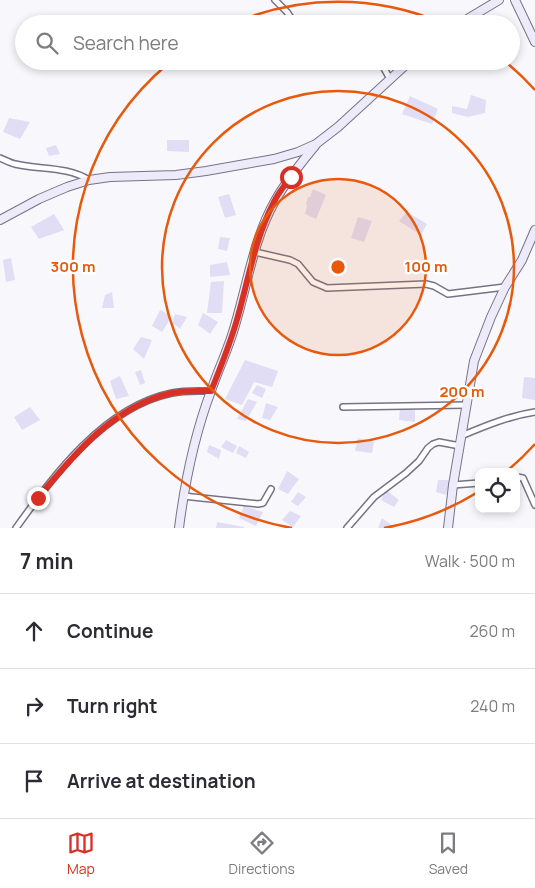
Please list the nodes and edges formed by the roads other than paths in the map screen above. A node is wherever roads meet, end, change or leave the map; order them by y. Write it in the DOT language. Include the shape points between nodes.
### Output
graph roads {
  1 [pos="275,0"];
  2 [pos="499,0"];
  3 [pos="515,0"];
  4 [pos="289,15"];
  5 [pos="474,15"];
  6 [pos="535,42"];
  7 [pos="385,70"];
  8 [pos="400,70"];
  9 [pos="390,79"];
  10 [pos="316,144"];
  11 [pos="0,158"];
  12 [pos="89,180"];
  13 [pos="0,220"];
  14 [pos="535,230"];
  15 [pos="255,252"];
  16 [pos="505,286"];
  17 [pos="211,391"];
  18 [pos="466,405"];
  19 [pos="343,407"];
  20 [pos="535,412"];
  21 [pos="461,436"];
  22 [pos="460,446"];
  23 [pos="520,477"];
  24 [pos="475,483"];
  25 [pos="453,486"];
  26 [pos="272,489"];
  27 [pos="183,496"];
  28 [pos="535,505"];
  29 [pos="16,528"];
  30 [pos="179,528"];
  31 [pos="347,528"];
  32 [pos="448,528"];
  1 -- 4 [label="street"];
  2 -- 5 [label="street"];
  3 -- 6 [label="street"];
  7 -- 9 [label="street"];
  8 -- 9 [label="street"];
  9 -- 10 [label="street"];
  10 -- 12 [label="street" via="274,159 206,171"];
  10 -- 15 [label="street" via="274,201"];
  11 -- 12 [label="street" via="15,164 69,172"];
  12 -- 13 [label="street" via="39,199"];
  14 -- 16 [label="street" via="522,260"];
  15 -- 16 [label="street" via="298,264 313,282 326,288 426,284 448,294"];
  15 -- 17 [label="street" via="227,352"];
  16 -- 18 [label="street" via="474,361"];
  17 -- 27 [label="street"];
  17 -- 29 [label="street" via="158,397 115,420 72,457"];
  18 -- 19 [label="street"];
  18 -- 21 [label="street"];
  20 -- 21 [label="street" via="519,414"];
  21 -- 22 [label="street"];
  22 -- 25 [label="street"];
  22 -- 31 [label="street" via="433,444 419,462 367,503"];
  23 -- 28 [label="street"];
  24 -- 25 [label="street"];
  25 -- 32 [label="street"];
  26 -- 27 [label="street" via="263,503 258,504"];
  27 -- 30 [label="street"];
}
